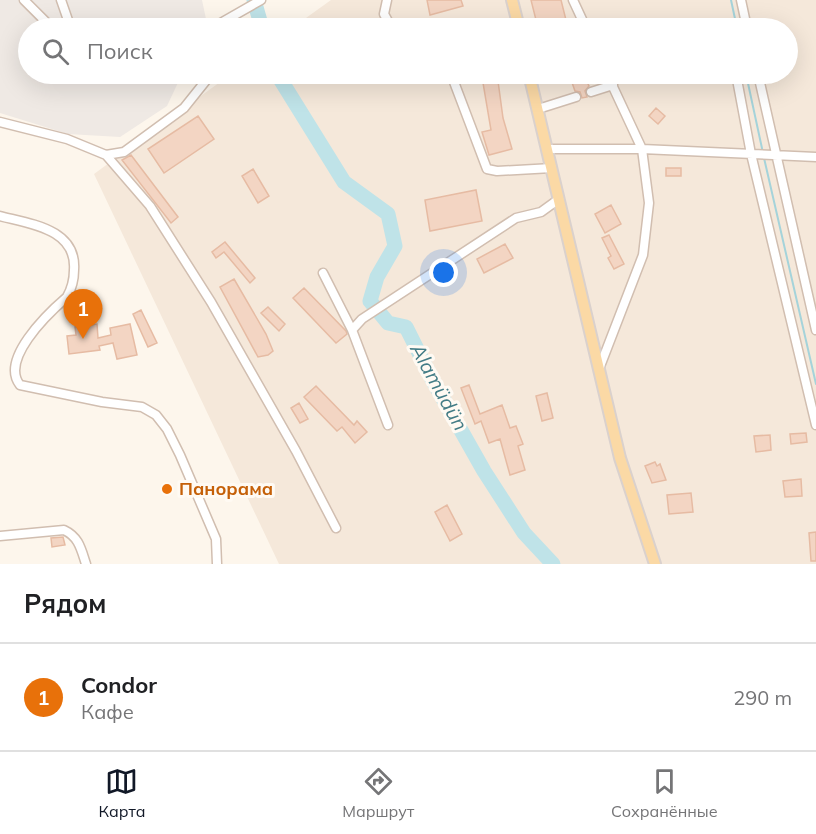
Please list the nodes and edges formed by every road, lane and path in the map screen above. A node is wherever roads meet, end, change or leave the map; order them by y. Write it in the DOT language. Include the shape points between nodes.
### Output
graph roads {
  1 [pos="24,0"];
  2 [pos="61,0"];
  3 [pos="261,0"];
  4 [pos="387,0"];
  5 [pos="512,0"];
  6 [pos="573,0"];
  7 [pos="741,0"];
  8 [pos="42,18"];
  9 [pos="67,18"];
  10 [pos="230,18"];
  11 [pos="386,18"];
  12 [pos="516,18"];
  13 [pos="581,18"];
  14 [pos="745,18"];
  15 [pos="203,84"];
  16 [pos="455,84"];
  17 [pos="532,84"];
  18 [pos="738,84"];
  19 [pos="760,84"];
  20 [pos="613,86"];
  21 [pos="591,92"];
  22 [pos="576,97"];
  23 [pos="538,109"];
  24 [pos="0,122"];
  25 [pos="547,149"];
  26 [pos="642,149"];
  27 [pos="754,154"];
  28 [pos="106,155"];
  29 [pos="773,156"];
  30 [pos="816,158"];
  31 [pos="552,168"];
  32 [pos="559,198"];
  33 [pos="0,216"];
  34 [pos="323,273"];
  35 [pos="352,330"];
  36 [pos="816,330"];
  37 [pos="17,340"];
  38 [pos="599,369"];
  39 [pos="5,372"];
  40 [pos="388,425"];
  41 [pos="816,425"];
  42 [pos="336,528"];
  43 [pos="0,536"];
  44 [pos="86,564"];
  45 [pos="217,564"];
  46 [pos="655,564"];
  1 -- 8 [label="street"];
  2 -- 9 [label="street"];
  3 -- 10 [label="street"];
  4 -- 11 [label="street"];
  5 -- 12 [label="main road"];
  6 -- 13 [label="street"];
  7 -- 14 [label="street"];
  15 -- 28 [label="street" via="184,108 124,152"];
  16 -- 31 [label="street" via="487,169"];
  17 -- 23 [label="main road"];
  18 -- 27 [label="street"];
  19 -- 29 [label="street"];
  20 -- 21 [label="street"];
  20 -- 26 [label="street"];
  22 -- 23 [label="street"];
  23 -- 25 [label="main road"];
  24 -- 28 [label="street" via="67,139"];
  25 -- 26 [label="street"];
  25 -- 31 [label="main road"];
  26 -- 27 [label="street"];
  26 -- 38 [label="street" via="649,203 643,255"];
  27 -- 29 [label="street"];
  27 -- 41 [label="street"];
  28 -- 42 [label="street" via="150,206 211,303"];
  29 -- 30 [label="street"];
  29 -- 36 [label="street"];
  31 -- 32 [label="main road"];
  32 -- 35 [label="street" via="542,212 516,218 362,319"];
  32 -- 38 [label="main road"];
  33 -- 37 [label="street" via="47,228 64,239 75,261 67,297"];
  34 -- 35 [label="street"];
  35 -- 40 [label="street"];
  38 -- 46 [label="main road" via="620,458"];
  39 -- 45 [label="street" via="20,385 142,407 156,414 180,455 216,539"];
  43 -- 44 [label="street" via="64,530 79,543"];
}
